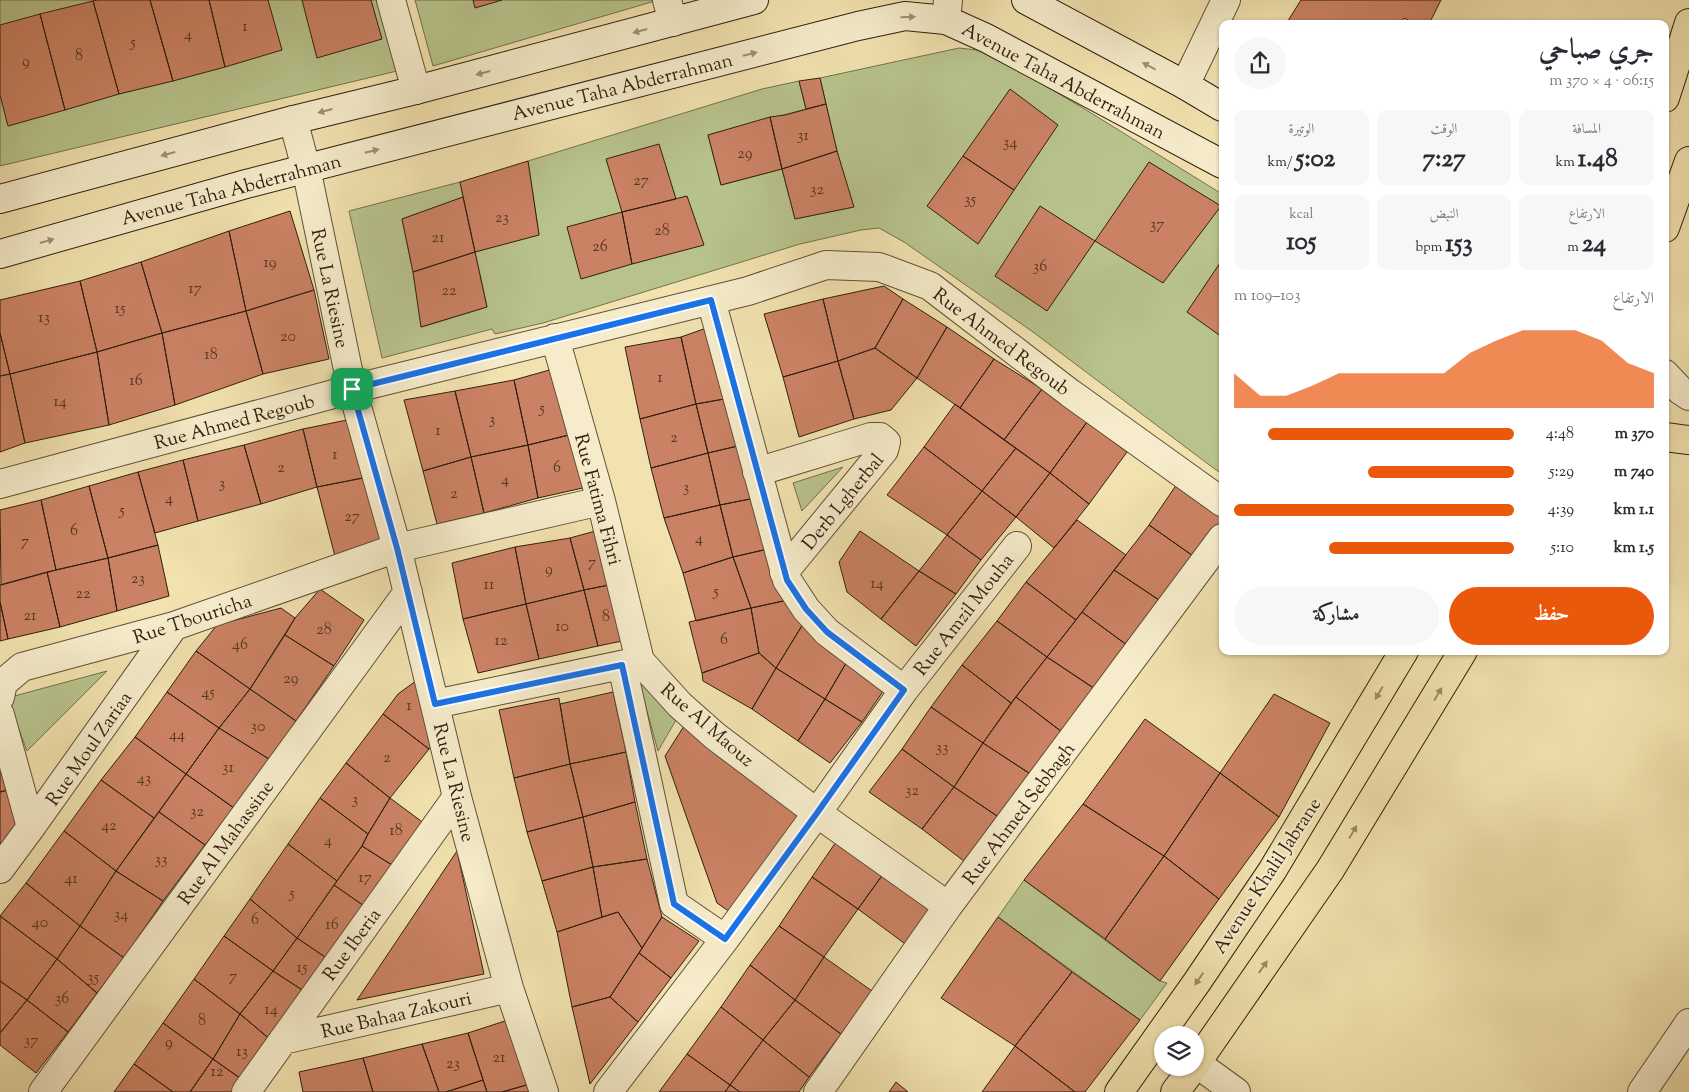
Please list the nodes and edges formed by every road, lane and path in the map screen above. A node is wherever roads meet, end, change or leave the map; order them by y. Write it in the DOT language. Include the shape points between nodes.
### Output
graph roads {
  1 [pos="391,0"];
  2 [pos="754,0"];
  3 [pos="1026,0"];
  4 [pos="1226,0"];
  5 [pos="947,10"];
  6 [pos="670,11"];
  7 [pos="1689,23"];
  8 [pos="1185,85"];
  9 [pos="1669,86"];
  10 [pos="416,90"];
  11 [pos="1219,105"];
  12 [pos="293,120"];
  13 [pos="1689,161"];
  14 [pos="1219,162"];
  15 [pos="306,168"];
  16 [pos="0,199"];
  17 [pos="1669,217"];
  18 [pos="0,254"];
  19 [pos="711,300"];
  20 [pos="555,338"];
  21 [pos="1669,378"];
  22 [pos="352,389"];
  23 [pos="1689,396"];
  24 [pos="1669,425"];
  25 [pos="1669,437"];
  26 [pos="1689,439"];
  27 [pos="756,472"];
  28 [pos="0,484"];
  29 [pos="601,500"];
  30 [pos="1219,500"];
  31 [pos="1219,542"];
  32 [pos="1017,546"];
  33 [pos="397,548"];
  34 [pos="784,572"];
  35 [pos="408,592"];
  36 [pos="174,626"];
  37 [pos="1402,655"];
  38 [pos="1461,655"];
  39 [pos="631,663"];
  40 [pos="904,690"];
  41 [pos="0,697"];
  42 [pos="435,704"];
  43 [pos="0,715"];
  44 [pos="457,797"];
  45 [pos="817,813"];
  46 [pos="31,827"];
  47 [pos="0,869"];
  48 [pos="948,906"];
  49 [pos="725,939"];
  50 [pos="509,988"];
  51 [pos="1689,1023"];
  52 [pos="283,1040"];
  53 [pos="1204,1052"];
  54 [pos="1204,1071"];
  55 [pos="1187,1076"];
  56 [pos="43,1092"];
  57 [pos="246,1092"];
  58 [pos="544,1092"];
  59 [pos="608,1092"];
  60 [pos="818,1092"];
  61 [pos="1119,1092"];
  62 [pos="1175,1092"];
  63 [pos="1236,1092"];
  64 [pos="1642,1092"];
  1 -- 10 [label="street"];
  2 -- 6 [label="street"];
  8 -- 3 [label="street, one-way"];
  4 -- 8 [label="street"];
  5 -- 14 [label="street, Avenue Taha Abderrahman" via="986,38"];
  15 -- 5 [label="street, Avenue Taha Abderrahman, one-way" via="858,26"];
  6 -- 10 [label="street, one-way"];
  7 -- 9 [label="main road"];
  8 -- 11 [label="street"];
  10 -- 12 [label="street, one-way"];
  12 -- 15 [label="street, Rue La Riesine"];
  12 -- 16 [label="street, one-way"];
  13 -- 17 [label="main road"];
  18 -- 15 [label="street, Avenue Taha Abderrahman, one-way"];
  15 -- 22 [label="street, Rue La Riesine"];
  19 -- 20 [label="street, Rue Ahmed Regoub"];
  19 -- 27 [label="street"];
  19 -- 30 [label="street, Rue Ahmed Regoub" via="826,265 879,267 930,286 1070,393"];
  20 -- 22 [label="street, Rue Ahmed Regoub"];
  20 -- 29 [label="street, Rue Fatima Fihri"];
  21 -- 23 [label="street"];
  22 -- 28 [label="street, Rue Ahmed Regoub"];
  22 -- 33 [label="street, Rue La Riesine"];
  24 -- 26 [label="street"];
  25 -- 26 [label="main road"];
  27 -- 34 [label="street"];
  27 -- 34 [label="street, Derb Lgherbal" via="871,437 886,442 884,450"];
  29 -- 33 [label="street, Rue Tbouricha"];
  29 -- 39 [label="street, Rue Fatima Fihri"];
  31 -- 48 [label="street, Rue Ahmed Sebbagh"];
  32 -- 40 [label="street, Rue Amzil Mouha"];
  33 -- 35 [label="street, Rue La Riesine"];
  33 -- 36 [label="street, Rue Tbouricha"];
  34 -- 40 [label="street" via="806,609 827,632"];
  35 -- 42 [label="street, Rue La Riesine"];
  35 -- 56 [label="street, Rue Al Mahassine"];
  36 -- 41 [label="street, Rue Tbouricha" via="22,667 3,683"];
  36 -- 46 [label="street, Rue Moul Zariaa"];
  37 -- 61 [label="main road, Avenue Khalil Jabrane, one-way" via="1272,871"];
  53 -- 38 [label="main road, one-way" via="1330,870"];
  39 -- 42 [label="street"];
  39 -- 45 [label="street, Rue Al Maouz" via="715,736"];
  39 -- 49 [label="street, Rue Fatima Fihri" via="674,904"];
  40 -- 45 [label="street, Rue Amzil Mouha"];
  42 -- 44 [label="street, Rue La Riesine"];
  43 -- 46 [label="street"];
  44 -- 50 [label="street, Rue La Riesine"];
  44 -- 52 [label="street, Rue Iberia"];
  45 -- 48 [label="street, Rue Al Maouz"];
  45 -- 49 [label="street, Rue Amzil Mouha"];
  46 -- 47 [label="street, Rue Moul Zariaa"];
  48 -- 60 [label="street, Rue Ahmed Sebbagh"];
  49 -- 59 [label="street, Rue Amzil Mouha"];
  50 -- 52 [label="street, Rue Bahaa Zakouri"];
  50 -- 58 [label="street, Rue La Riesine"];
  51 -- 64 [label="street"];
  52 -- 57 [label="street, Rue Iberia"];
  54 -- 63 [label="street"];
  55 -- 62 [label="main road"];
}
